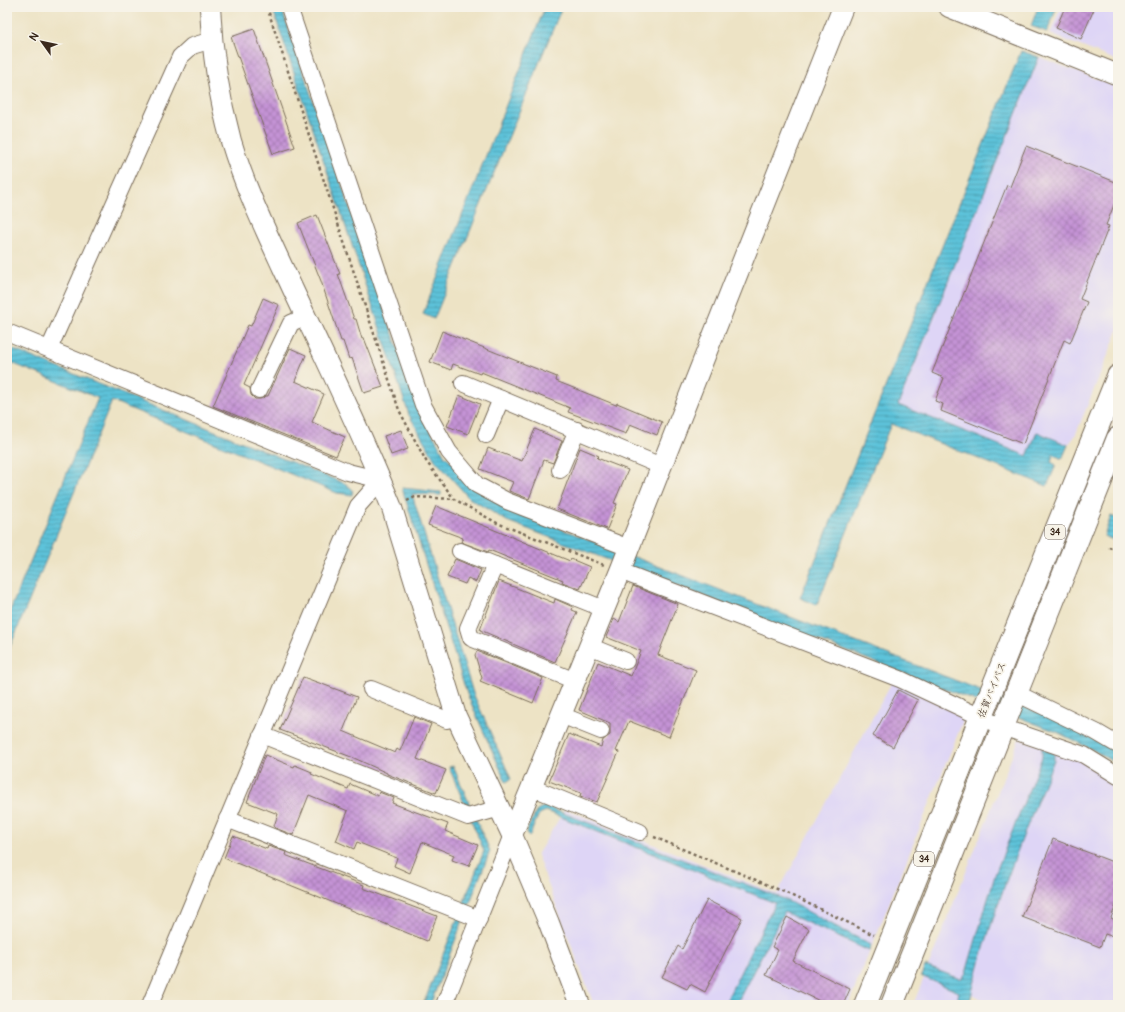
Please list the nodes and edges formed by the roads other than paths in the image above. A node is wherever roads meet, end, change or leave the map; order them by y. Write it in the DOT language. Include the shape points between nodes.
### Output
graph roads {
  1 [pos="210,7"];
  2 [pos="289,7"];
  3 [pos="843,7"];
  4 [pos="949,7"];
  5 [pos="212,40"];
  6 [pos="1118,75"];
  7 [pos="305,317"];
  8 [pos="7,332"];
  9 [pos="49,349"];
  10 [pos="1118,376"];
  11 [pos="463,383"];
  12 [pos="259,390"];
  13 [pos="501,399"];
  14 [pos="577,430"];
  15 [pos="486,435"];
  16 [pos="1118,438"];
  17 [pos="662,466"];
  18 [pos="560,470"];
  19 [pos="381,480"];
  20 [pos="629,548"];
  21 [pos="460,551"];
  22 [pos="495,566"];
  23 [pos="620,571"];
  24 [pos="604,609"];
  25 [pos="589,646"];
  26 [pos="626,661"];
  27 [pos="575,681"];
  28 [pos="371,689"];
  29 [pos="1015,695"];
  30 [pos="561,715"];
  31 [pos="456,716"];
  32 [pos="982,716"];
  33 [pos="1003,724"];
  34 [pos="601,731"];
  35 [pos="262,735"];
  36 [pos="1118,745"];
  37 [pos="1118,776"];
  38 [pos="531,787"];
  39 [pos="483,813"];
  40 [pos="227,819"];
  41 [pos="640,832"];
  42 [pos="512,835"];
  43 [pos="479,919"];
  44 [pos="150,1005"];
  45 [pos="444,1005"];
  46 [pos="580,1005"];
  47 [pos="865,1005"];
  48 [pos="892,1005"];
  1 -- 5 [label="street"];
  2 -- 20 [label="street" via="423,406 449,452 477,485 507,501"];
  3 -- 17 [label="street"];
  4 -- 6 [label="street"];
  5 -- 7 [label="street" via="219,92 232,143 257,210"];
  5 -- 9 [label="street" via="192,46 180,56"];
  7 -- 12 [label="street" via="291,323"];
  7 -- 19 [label="street" via="361,432"];
  8 -- 9 [label="street"];
  9 -- 19 [label="street" via="348,472"];
  10 -- 32 [label="highway, 佐賀バイパス / 34"];
  11 -- 13 [label="street"];
  13 -- 14 [label="street"];
  13 -- 15 [label="street"];
  14 -- 17 [label="street"];
  14 -- 18 [label="street"];
  16 -- 29 [label="highway, 34"];
  17 -- 20 [label="street"];
  19 -- 31 [label="street" via="392,508"];
  19 -- 35 [label="street" via="358,506"];
  20 -- 23 [label="street"];
  21 -- 22 [label="street"];
  22 -- 24 [label="street"];
  22 -- 27 [label="street" via="468,628 472,638"];
  23 -- 24 [label="street"];
  23 -- 32 [label="street" via="900,679"];
  24 -- 25 [label="street"];
  25 -- 26 [label="street"];
  25 -- 27 [label="street"];
  27 -- 30 [label="street"];
  28 -- 31 [label="street" via="447,720"];
  29 -- 33 [label="highway, 34"];
  29 -- 36 [label="street" via="1096,732"];
  30 -- 34 [label="street"];
  30 -- 38 [label="street"];
  31 -- 39 [label="street"];
  32 -- 33 [label="street"];
  32 -- 47 [label="highway, 佐賀バイパス / 34"];
  33 -- 37 [label="street" via="1084,755"];
  33 -- 48 [label="highway, 34"];
  35 -- 39 [label="street"];
  35 -- 40 [label="street"];
  38 -- 41 [label="street"];
  38 -- 42 [label="street"];
  39 -- 42 [label="street"];
  40 -- 43 [label="street"];
  40 -- 44 [label="street"];
  42 -- 43 [label="street"];
  42 -- 46 [label="street"];
  43 -- 45 [label="street"];
}
